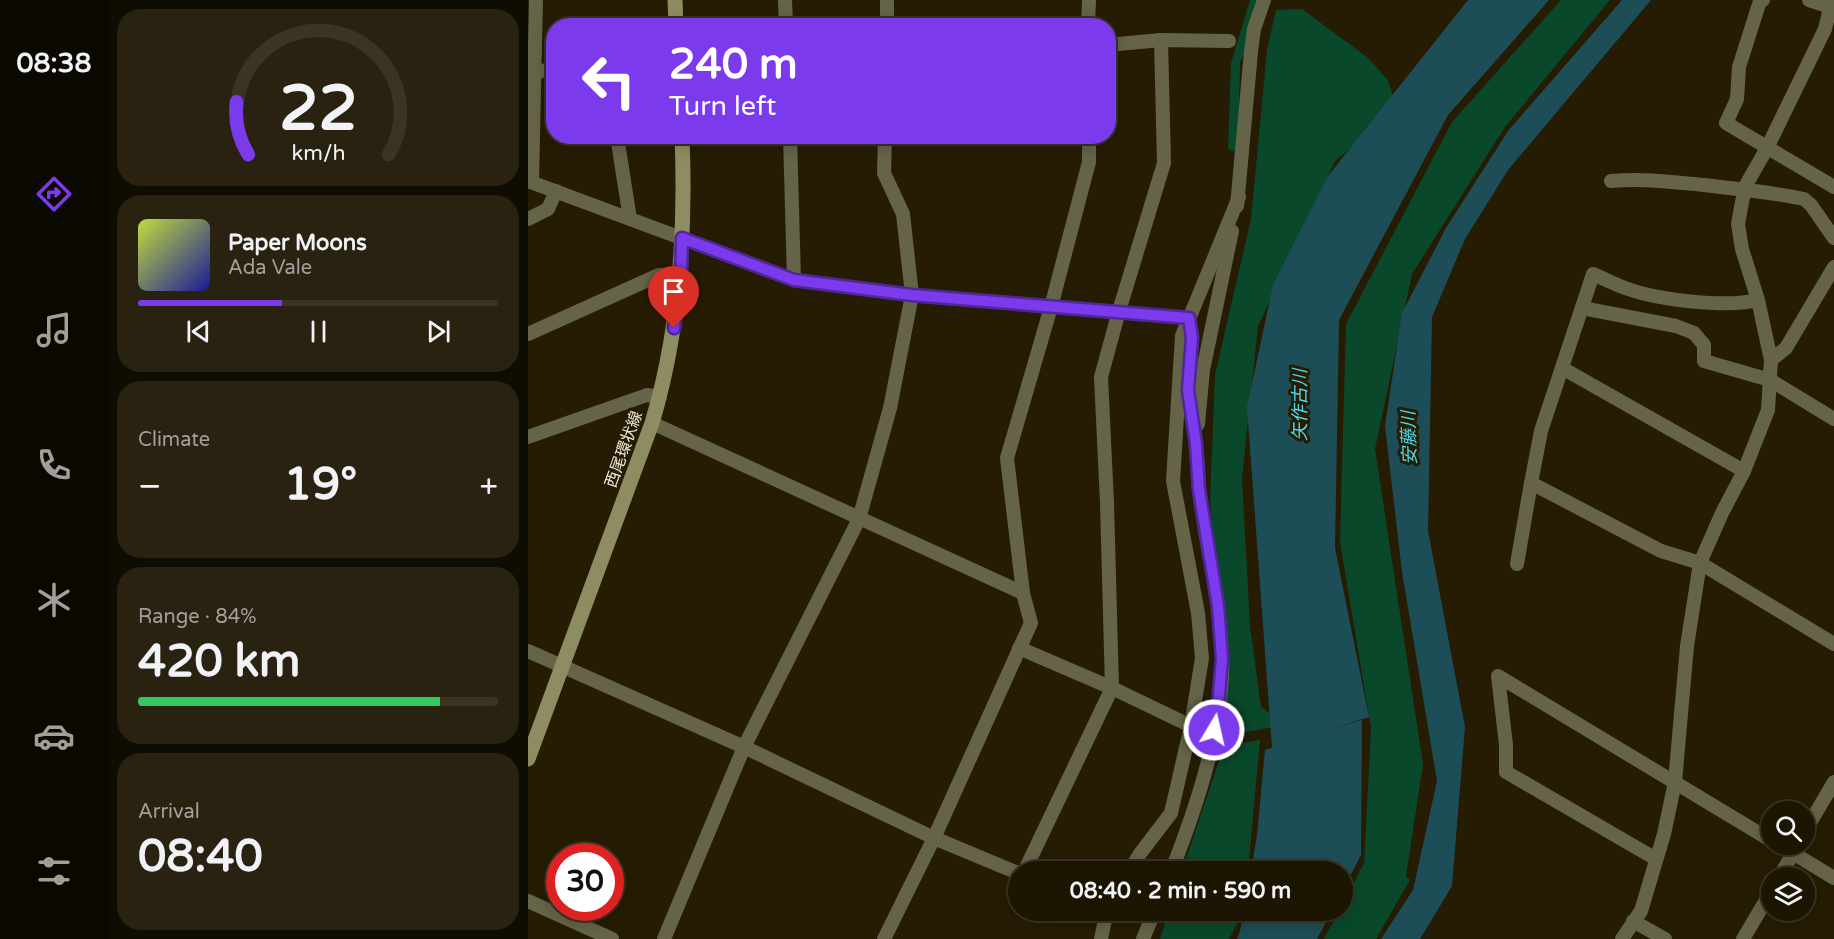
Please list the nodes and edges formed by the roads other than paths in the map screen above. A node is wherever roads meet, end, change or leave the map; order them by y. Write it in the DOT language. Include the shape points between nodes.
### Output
graph roads {
  1 [pos="536,0"];
  2 [pos="675,0"];
  3 [pos="784,0"];
  4 [pos="887,0"];
  5 [pos="1089,0"];
  6 [pos="1264,0"];
  7 [pos="1763,0"];
  8 [pos="1809,0"];
  9 [pos="1831,3"];
  10 [pos="676,18"];
  11 [pos="785,18"];
  12 [pos="887,18"];
  13 [pos="1088,18"];
  14 [pos="1161,40"];
  15 [pos="1229,41"];
  16 [pos="1116,44"];
  17 [pos="532,72"];
  18 [pos="618,144"];
  19 [pos="682,144"];
  20 [pos="790,144"];
  21 [pos="885,144"];
  22 [pos="1089,144"];
  23 [pos="1767,147"];
  24 [pos="530,181"];
  25 [pos="1611,181"];
  26 [pos="1834,187"];
  27 [pos="1745,190"];
  28 [pos="556,191"];
  29 [pos="1239,197"];
  30 [pos="528,219"];
  31 [pos="630,219"];
  32 [pos="682,238"];
  33 [pos="1834,238"];
  34 [pos="1834,267"];
  35 [pos="681,274"];
  36 [pos="794,280"];
  37 [pos="1642,293"];
  38 [pos="912,295"];
  39 [pos="1758,300"];
  40 [pos="1051,307"];
  41 [pos="1582,308"];
  42 [pos="1119,311"];
  43 [pos="1189,318"];
  44 [pos="1636,318"];
  45 [pos="528,334"];
  46 [pos="1771,360"];
  47 [pos="1562,368"];
  48 [pos="1770,380"];
  49 [pos="660,397"];
  50 [pos="1834,419"];
  51 [pos="652,423"];
  52 [pos="529,433"];
  53 [pos="1196,444"];
  54 [pos="1744,471"];
  55 [pos="1531,483"];
  56 [pos="859,519"];
  57 [pos="1700,563"];
  58 [pos="1517,564"];
  59 [pos="1023,593"];
  60 [pos="1834,644"];
  61 [pos="1019,648"];
  62 [pos="528,651"];
  63 [pos="563,667"];
  64 [pos="1112,688"];
  65 [pos="1191,726"];
  66 [pos="744,747"];
  67 [pos="528,759"];
  68 [pos="1675,782"];
  69 [pos="1834,782"];
  70 [pos="1815,814"];
  71 [pos="1761,834"];
  72 [pos="934,838"];
  73 [pos="1803,855"];
  74 [pos="1656,859"];
  75 [pos="1029,861"];
  76 [pos="1135,861"];
  77 [pos="1176,861"];
  78 [pos="1008,869"];
  79 [pos="1834,878"];
  80 [pos="528,900"];
  81 [pos="1761,909"];
  82 [pos="1102,921"];
  83 [pos="1150,921"];
  84 [pos="1633,921"];
  85 [pos="612,939"];
  86 [pos="664,939"];
  87 [pos="884,939"];
  88 [pos="1101,939"];
  89 [pos="1143,939"];
  90 [pos="1622,939"];
  91 [pos="1665,939"];
  92 [pos="1743,939"];
  1 -- 17 [label="street"];
  2 -- 10 [label="main road"];
  3 -- 11 [label="street"];
  4 -- 12 [label="street"];
  5 -- 13 [label="street"];
  6 -- 29 [label="street" via="1251,52"];
  7 -- 23 [label="street" via="1739,67 1737,99 1726,123"];
  8 -- 9 [label="street"];
  9 -- 23 [label="street" via="1825,29"];
  14 -- 15 [label="street"];
  14 -- 16 [label="street"];
  14 -- 42 [label="street" via="1164,163"];
  17 -- 24 [label="street"];
  18 -- 31 [label="street"];
  19 -- 32 [label="main road, 西尾環状線"];
  20 -- 36 [label="street"];
  21 -- 38 [label="street" via="884,173 903,214"];
  22 -- 40 [label="street" via="1089,162"];
  23 -- 26 [label="street"];
  23 -- 27 [label="street"];
  24 -- 28 [label="street"];
  25 -- 27 [label="street"];
  27 -- 33 [label="street" via="1804,199"];
  27 -- 39 [label="street" via="1738,224"];
  28 -- 30 [label="street" via="548,209"];
  28 -- 31 [label="street"];
  29 -- 43 [label="street"];
  29 -- 53 [label="street" via="1203,370"];
  31 -- 32 [label="street"];
  32 -- 35 [label="main road, 西尾環状線"];
  32 -- 36 [label="street"];
  34 -- 46 [label="street" via="1786,348"];
  35 -- 45 [label="street" via="659,275"];
  35 -- 49 [label="main road, 西尾環状線"];
  36 -- 38 [label="street"];
  37 -- 39 [label="street" via="1709,303"];
  37 -- 41 [label="street" via="1593,274"];
  37 -- 44 [label="street"];
  38 -- 40 [label="street"];
  38 -- 56 [label="street" via="891,408"];
  39 -- 46 [label="street"];
  40 -- 42 [label="street"];
  40 -- 59 [label="street" via="1006,459"];
  41 -- 44 [label="street"];
  41 -- 47 [label="street"];
  42 -- 43 [label="street"];
  42 -- 64 [label="street" via="1101,377"];
  43 -- 53 [label="street" via="1192,338 1188,390"];
  43 -- 65 [label="street" via="1182,336 1173,481 1198,613 1202,658"];
  44 -- 48 [label="street" via="1694,333 1704,345 1704,361"];
  46 -- 48 [label="street"];
  47 -- 54 [label="street"];
  47 -- 55 [label="street" via="1541,431"];
  48 -- 50 [label="street"];
  48 -- 54 [label="street" via="1768,410"];
  49 -- 51 [label="main road, 西尾環状線"];
  49 -- 52 [label="street" via="647,395"];
  51 -- 56 [label="street"];
  51 -- 63 [label="main road, 西尾環状線"];
  53 -- 77 [label="street" via="1222,658 1210,753"];
  54 -- 57 [label="street"];
  55 -- 57 [label="street" via="1661,551"];
  55 -- 58 [label="street"];
  56 -- 59 [label="street"];
  56 -- 66 [label="street"];
  57 -- 60 [label="street"];
  57 -- 68 [label="street" via="1687,646"];
  59 -- 61 [label="street" via="1031,623"];
  61 -- 64 [label="street"];
  61 -- 72 [label="street"];
  62 -- 63 [label="street"];
  63 -- 66 [label="street"];
  63 -- 67 [label="main road, 西尾環状線"];
  64 -- 65 [label="street"];
  64 -- 75 [label="street"];
  65 -- 76 [label="street" via="1170,813"];
  66 -- 72 [label="street"];
  66 -- 86 [label="street"];
  68 -- 71 [label="street"];
  68 -- 74 [label="street"];
  68 -- 74 [label="street" via="1498,676 1506,772"];
  69 -- 70 [label="street"];
  72 -- 78 [label="street"];
  72 -- 87 [label="street"];
  73 -- 79 [label="street"];
  74 -- 84 [label="street" via="1641,911"];
  80 -- 85 [label="street"];
  81 -- 92 [label="street"];
  82 -- 88 [label="street"];
  83 -- 89 [label="street"];
  84 -- 90 [label="street"];
  84 -- 91 [label="street"];
}
